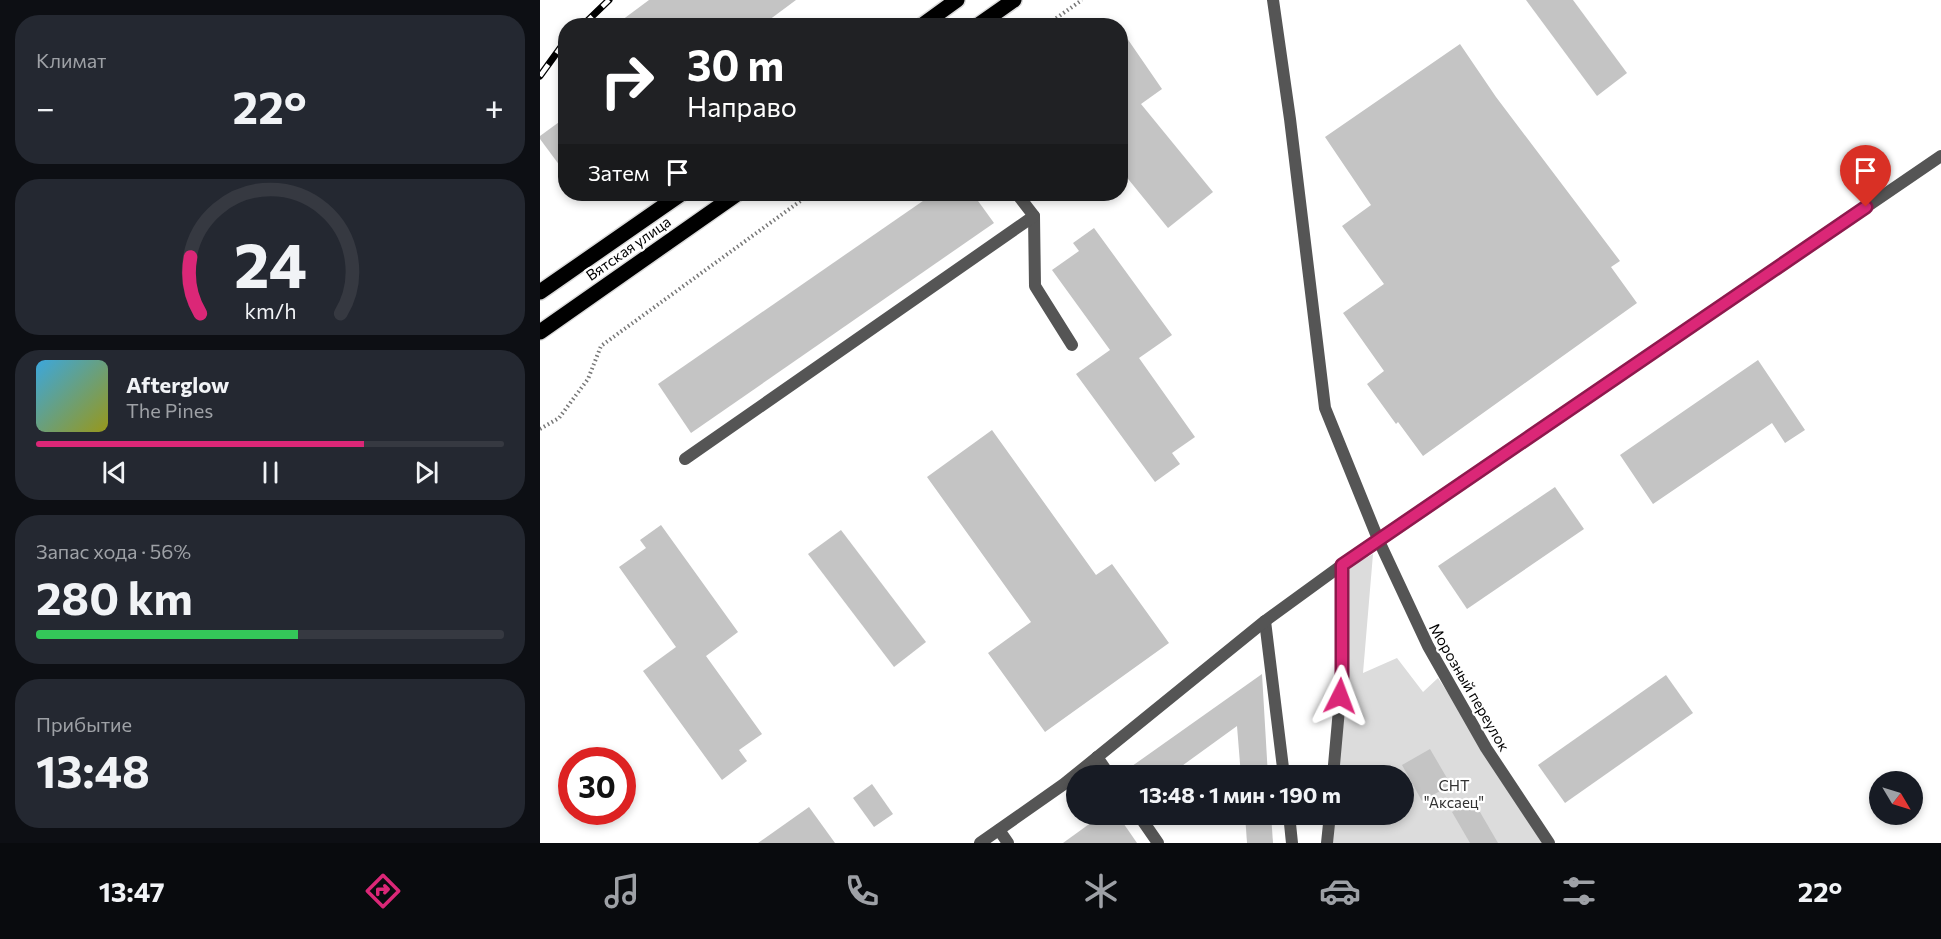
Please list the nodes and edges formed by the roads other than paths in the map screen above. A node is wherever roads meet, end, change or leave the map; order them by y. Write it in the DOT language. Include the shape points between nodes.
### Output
graph roads {
  1 [pos="957,0"];
  2 [pos="1014,0"];
  3 [pos="1273,0"];
  4 [pos="932,18"];
  5 [pos="988,18"];
  6 [pos="1941,156"];
  7 [pos="671,201"];
  8 [pos="727,201"];
  9 [pos="1022,201"];
  10 [pos="1034,216"];
  11 [pos="540,292"];
  12 [pos="540,332"];
  13 [pos="1072,345"];
  14 [pos="685,459"];
  15 [pos="1378,539"];
  16 [pos="1342,565"];
  17 [pos="1265,621"];
  18 [pos="1097,757"];
  19 [pos="1102,765"];
  20 [pos="1283,765"];
  21 [pos="1334,765"];
  22 [pos="1146,825"];
  23 [pos="1290,825"];
  24 [pos="1329,825"];
  25 [pos="999,830"];
  26 [pos="980,843"];
  27 [pos="1008,843"];
  28 [pos="1158,843"];
  29 [pos="1292,843"];
  30 [pos="1328,843"];
  31 [pos="1549,843"];
  1 -- 4 [label="main road"];
  2 -- 5 [label="main road"];
  3 -- 15 [label="street, Морозный переулок" via="1325,408"];
  6 -- 15 [label="street"];
  7 -- 11 [label="main road, Вятская улица"];
  8 -- 12 [label="main road, Вятская улица"];
  9 -- 10 [label="street"];
  10 -- 13 [label="street" via="1035,286"];
  10 -- 14 [label="street"];
  15 -- 16 [label="street"];
  15 -- 31 [label="street, Морозный переулок" via="1428,646 1486,748"];
  16 -- 17 [label="street"];
  16 -- 21 [label="street" via="1342,676"];
  17 -- 18 [label="street"];
  17 -- 20 [label="street"];
  18 -- 19 [label="street"];
  18 -- 25 [label="street"];
  22 -- 28 [label="street"];
  23 -- 29 [label="street"];
  24 -- 30 [label="street"];
  25 -- 26 [label="street"];
  25 -- 27 [label="street"];
}
